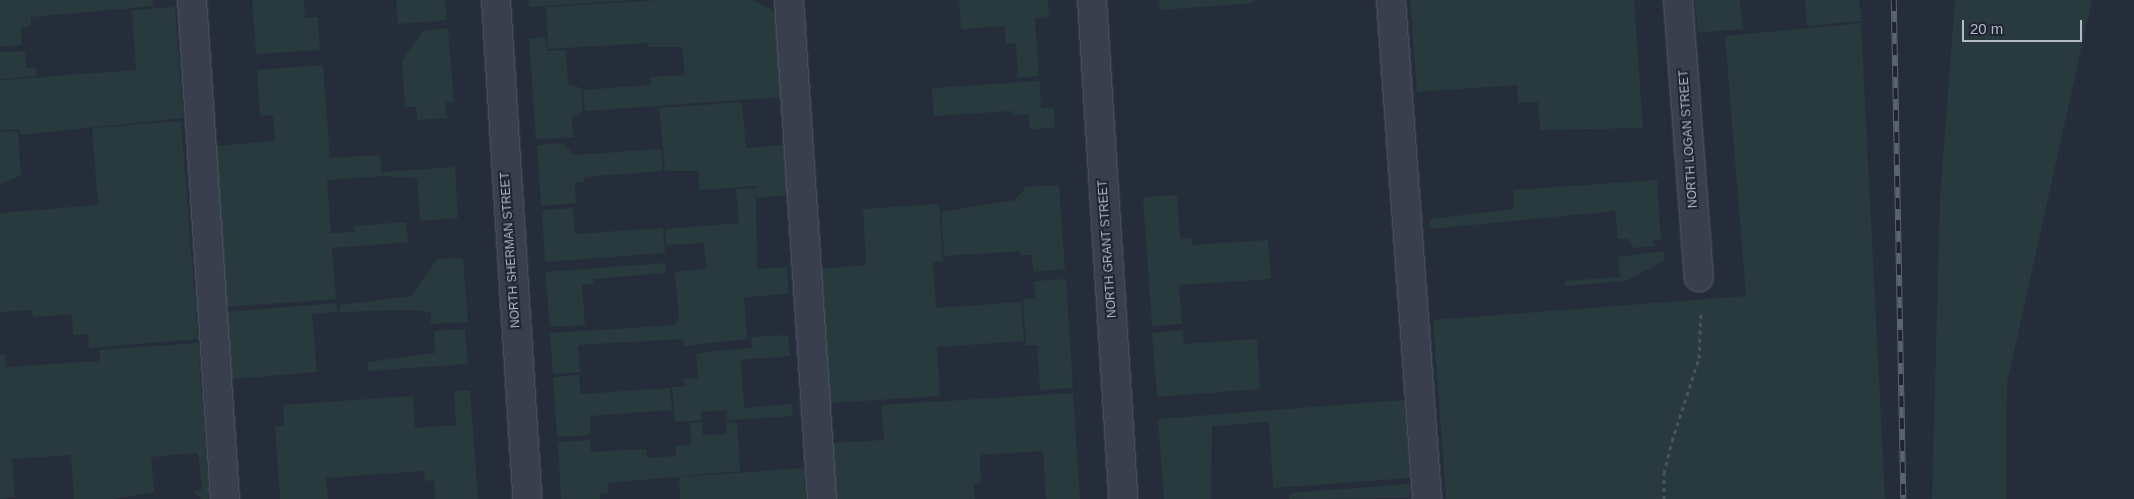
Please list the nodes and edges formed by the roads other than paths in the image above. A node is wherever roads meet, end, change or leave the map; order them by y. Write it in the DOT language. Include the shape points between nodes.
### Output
graph roads {
  1 [pos="192,0"];
  2 [pos="496,0"];
  3 [pos="789,0"];
  4 [pos="1092,0"];
  5 [pos="1392,0"];
  6 [pos="1678,0"];
  7 [pos="1699,277"];
  8 [pos="225,499"];
  9 [pos="527,499"];
  10 [pos="822,499"];
  11 [pos="1123,499"];
  12 [pos="1427,499"];
  1 -- 8 [label="street"];
  2 -- 9 [label="street, NORTH SHERMAN STREET"];
  3 -- 10 [label="street"];
  4 -- 11 [label="street, NORTH GRANT STREET"];
  5 -- 12 [label="street"];
  6 -- 7 [label="street, NORTH LOGAN STREET"];
}
